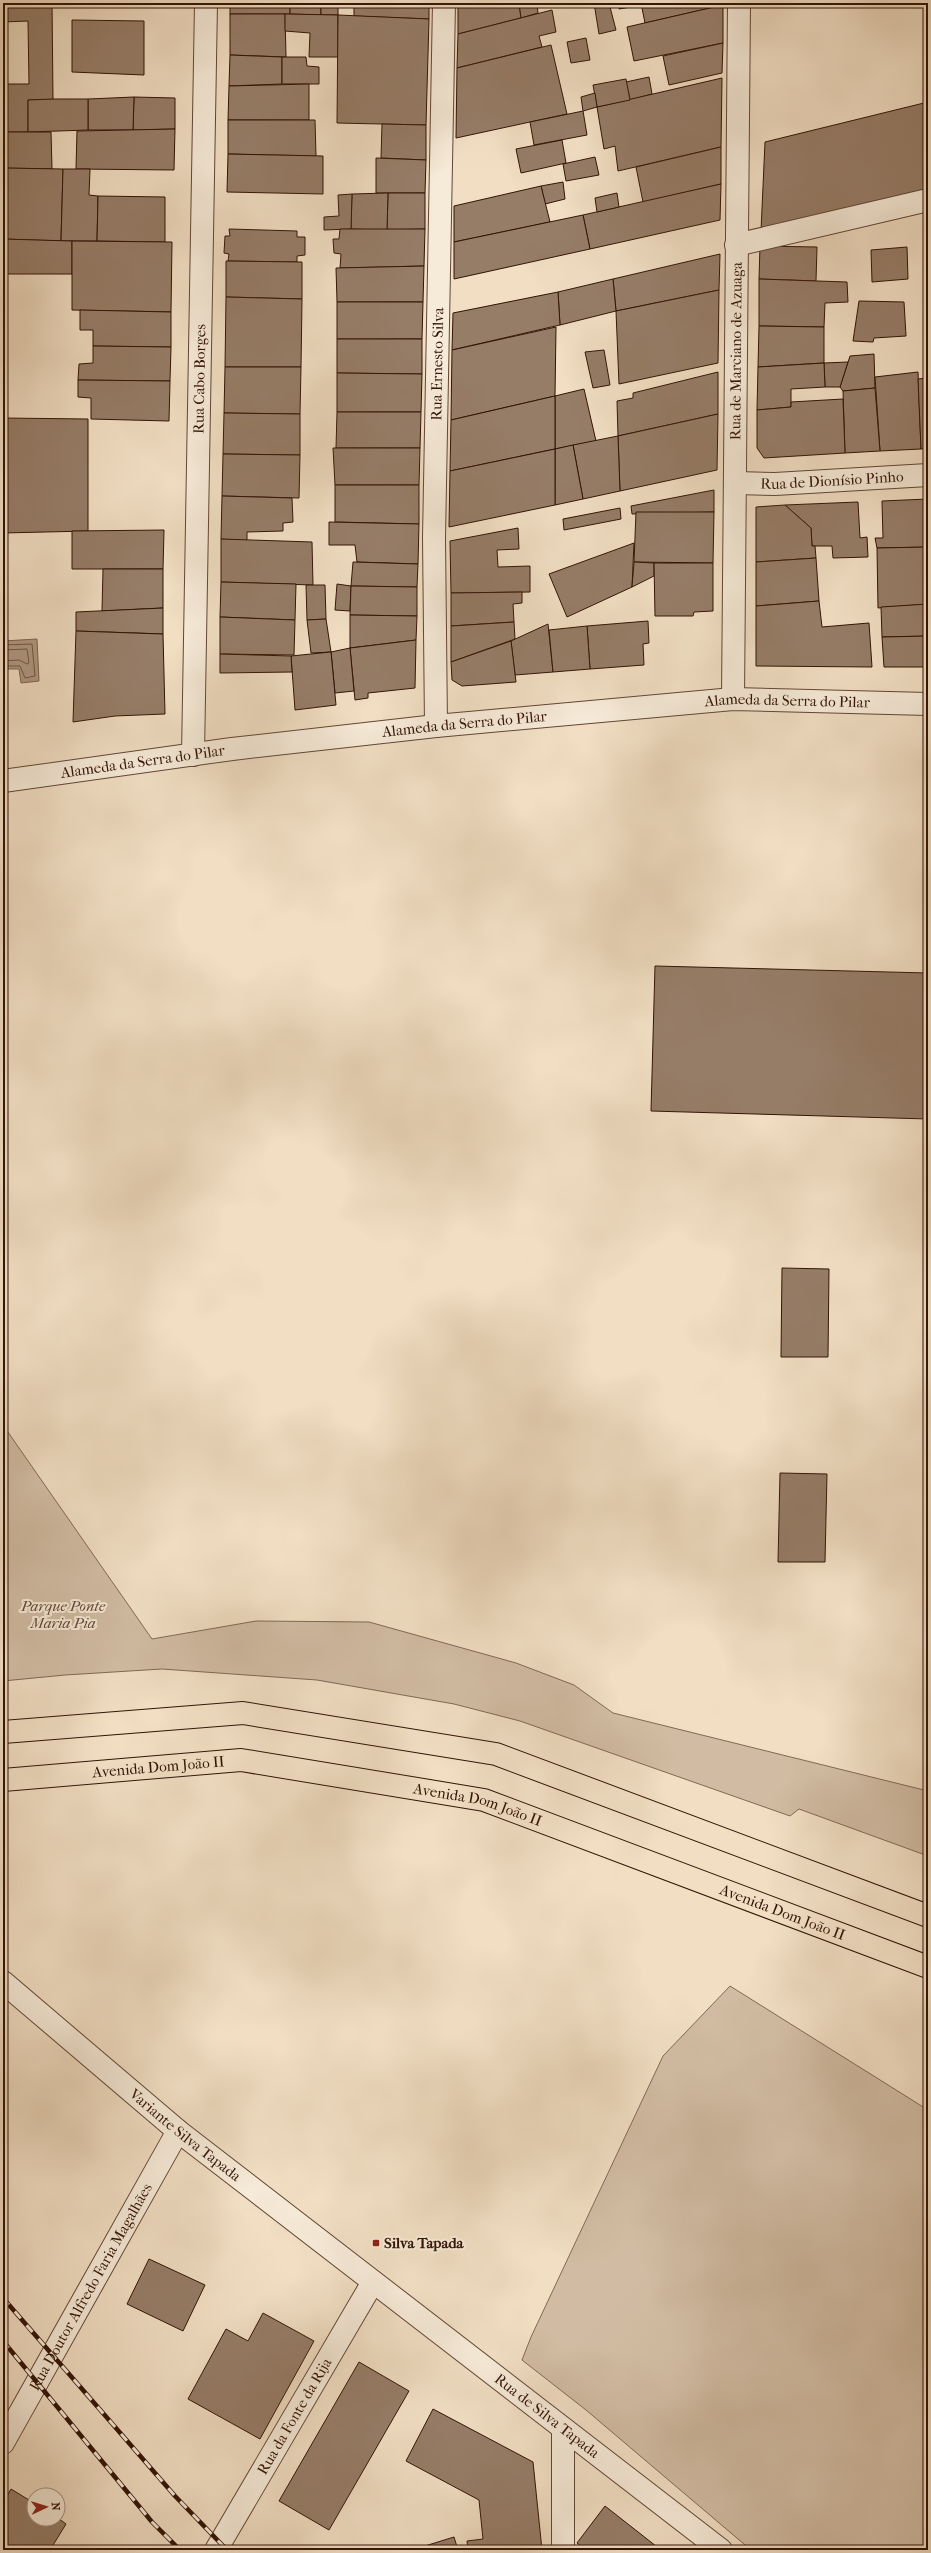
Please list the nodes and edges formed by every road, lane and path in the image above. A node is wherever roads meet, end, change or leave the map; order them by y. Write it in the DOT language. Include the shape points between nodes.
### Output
graph roads {
  1 [pos="206,3"];
  2 [pos="444,3"];
  3 [pos="739,3"];
  4 [pos="928,200"];
  5 [pos="736,245"];
  6 [pos="928,475"];
  7 [pos="736,484"];
  8 [pos="733,699"];
  9 [pos="928,704"];
  10 [pos="436,726"];
  11 [pos="193,755"];
  12 [pos="3,781"];
  13 [pos="3,1732"];
  14 [pos="3,1780"];
  15 [pos="928,1916"];
  16 [pos="928,1967"];
  17 [pos="3,1982"];
  18 [pos="178,2131"];
  19 [pos="373,2282"];
  20 [pos="563,2429"];
  21 [pos="3,2443"];
  22 [pos="216,2550"];
  23 [pos="563,2550"];
  24 [pos="721,2550"];
  1 -- 11 [label="street, Rua Cabo Borges"];
  2 -- 10 [label="street, Rua Ernesto Silva" via="434,538"];
  3 -- 5 [label="street, Rua de Marciano de Azuaga"];
  4 -- 5 [label="street"];
  5 -- 7 [label="street, Rua de Marciano de Azuaga"];
  6 -- 7 [label="street, Rua de Dionísio Pinho"];
  7 -- 8 [label="street, Rua de Marciano de Azuaga"];
  8 -- 9 [label="street, Alameda da Serra do Pilar"];
  8 -- 10 [label="street, Alameda da Serra do Pilar"];
  10 -- 11 [label="street, Alameda da Serra do Pilar"];
  11 -- 12 [label="street, Alameda da Serra do Pilar"];
  13 -- 15 [label="main road" via="243,1713 496,1754"];
  14 -- 16 [label="main road, Avenida Dom João II" via="241,1760 484,1800"];
  17 -- 18 [label="street, Variante Silva Tapada"];
  18 -- 19 [label="street, Variante Silva Tapada"];
  18 -- 21 [label="street, Rua Doutor Alfredo Faria Magalhães"];
  19 -- 20 [label="street, Rua de Silva Tapada"];
  19 -- 22 [label="street, Rua da Fonte da Rija"];
  20 -- 23 [label="street"];
  20 -- 24 [label="street, Rua de Silva Tapada"];
}
